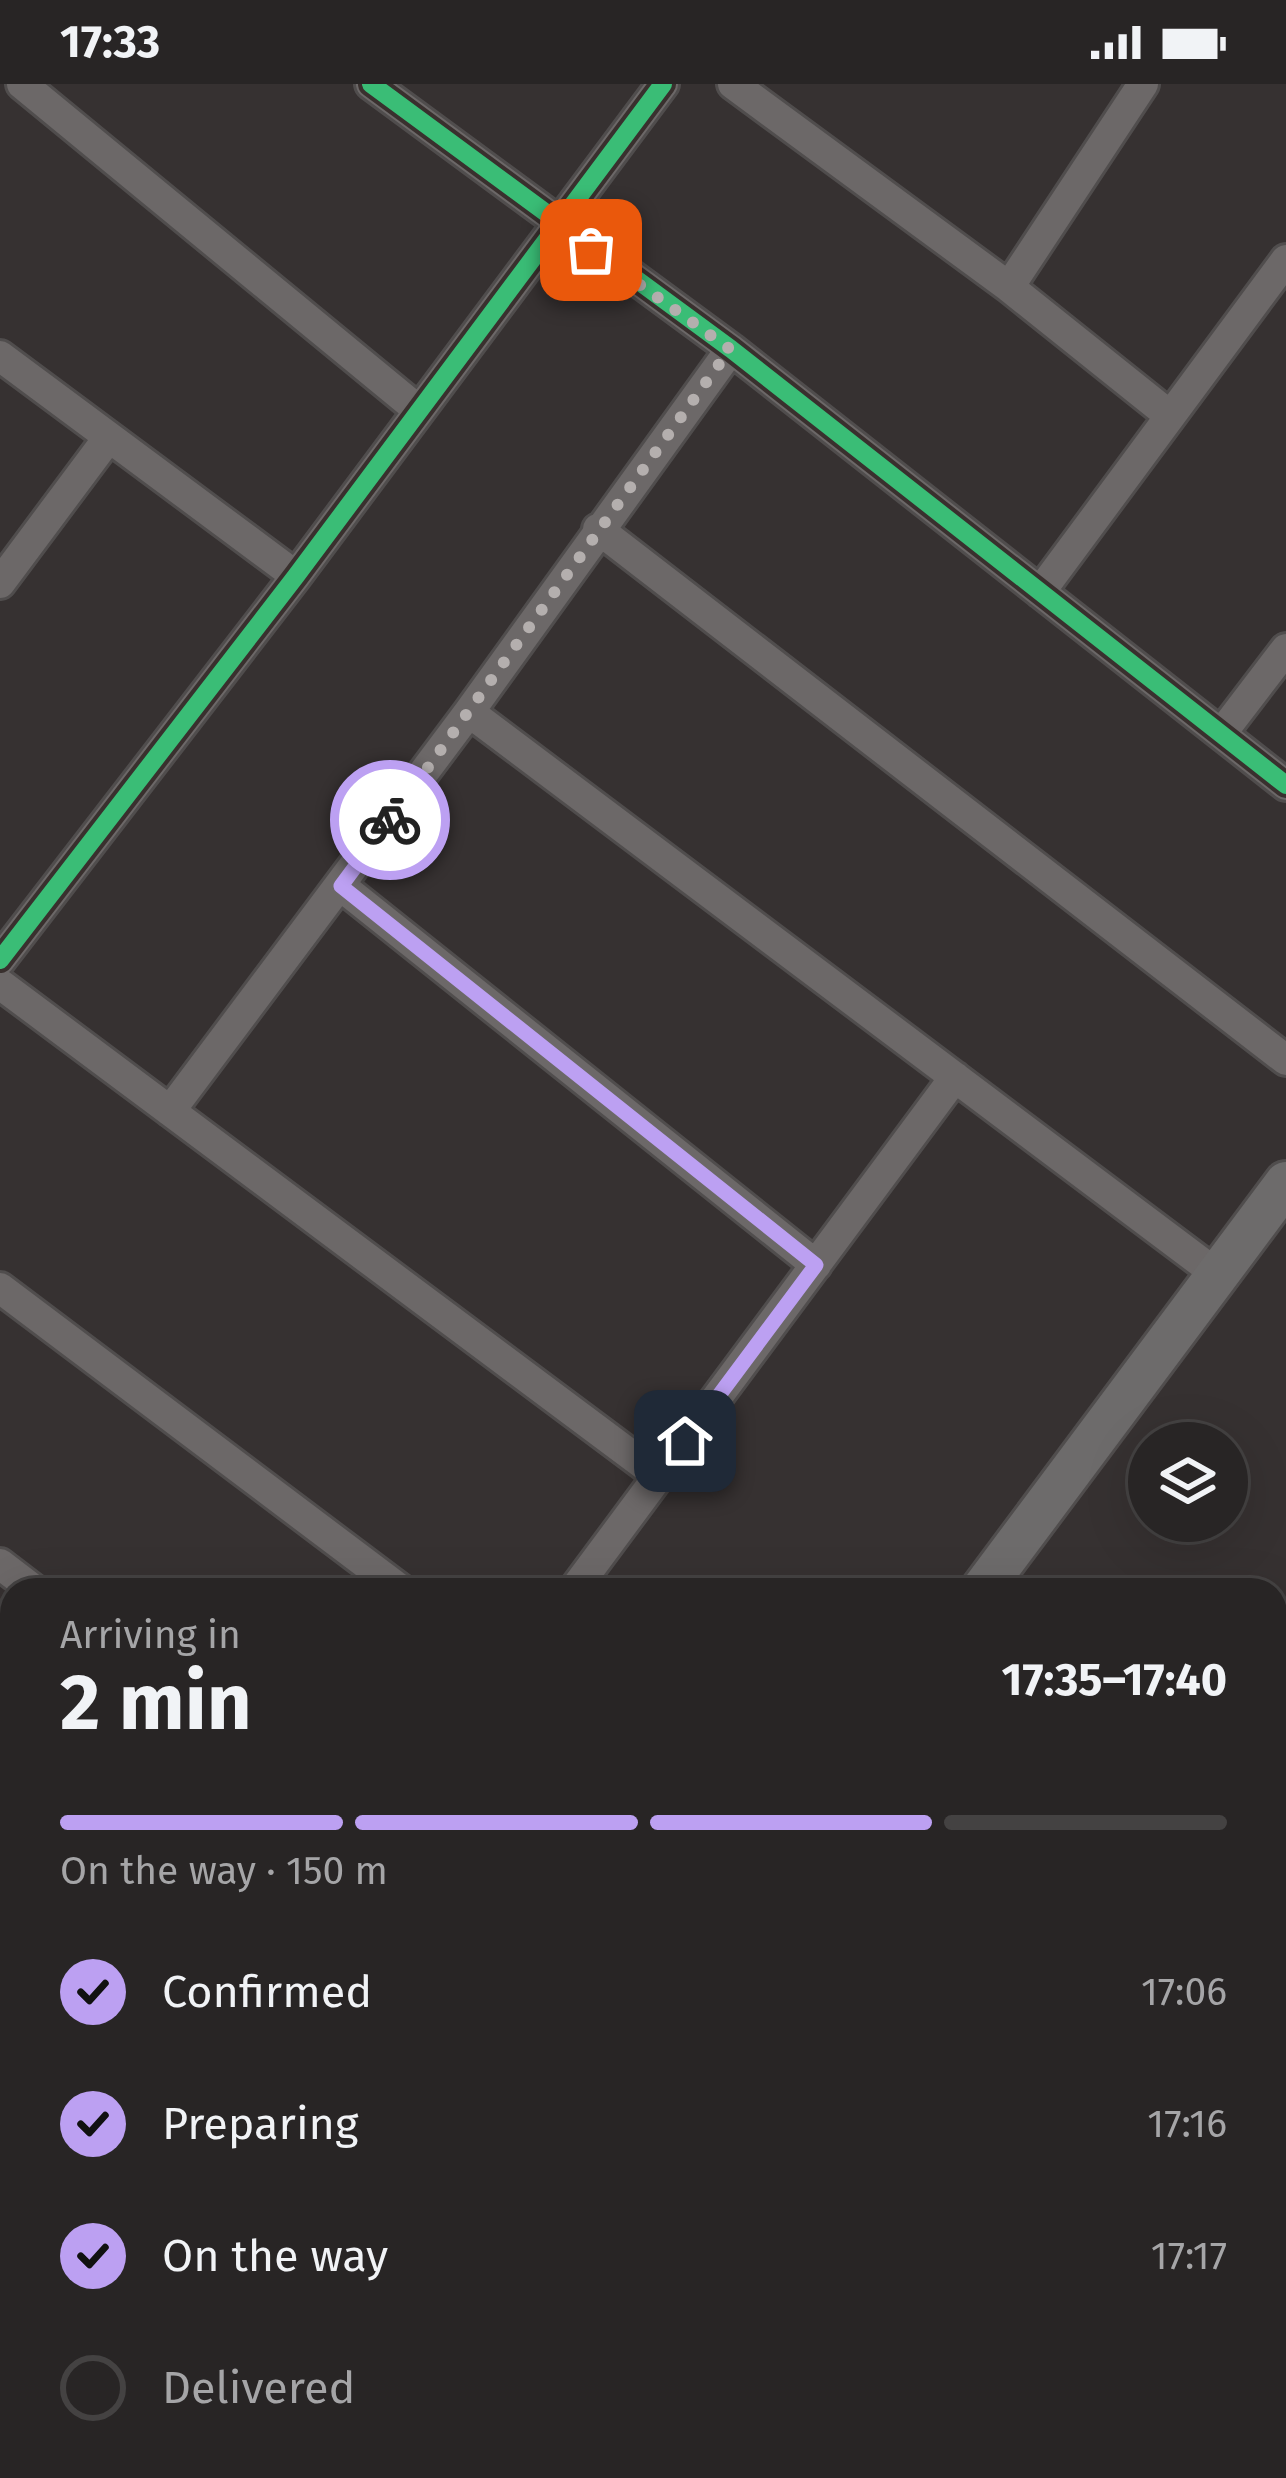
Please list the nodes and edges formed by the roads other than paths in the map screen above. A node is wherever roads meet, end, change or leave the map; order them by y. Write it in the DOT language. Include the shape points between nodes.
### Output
graph roads {
  1 [pos="22,84"];
  2 [pos="371,84"];
  3 [pos="663,84"];
  4 [pos="733,84"];
  5 [pos="1128,91"];
  6 [pos="556,225"];
  7 [pos="1286,260"];
  8 [pos="1010,287"];
  9 [pos="730,349"];
  10 [pos="0,356"];
  11 [pos="417,409"];
  12 [pos="1169,415"];
  13 [pos="110,437"];
  14 [pos="598,529"];
  15 [pos="296,576"];
  16 [pos="0,583"];
  17 [pos="1040,592"];
  18 [pos="1286,649"];
  19 [pos="469,712"];
  20 [pos="1221,734"];
  21 [pos="1286,785"];
  22 [pos="341,886"];
  23 [pos="0,960"];
  24 [pos="0,984"];
  25 [pos="1286,1060"];
  26 [pos="955,1078"];
  27 [pos="170,1111"];
  28 [pos="1286,1184"];
  29 [pos="816,1265"];
  30 [pos="1218,1275"];
  31 [pos="0,1288"];
  32 [pos="659,1476"];
  33 [pos="385,1578"];
  34 [pos="583,1578"];
  35 [pos="991,1578"];
  1 -- 11 [label="street"];
  2 -- 6 [label="street"];
  3 -- 6 [label="street"];
  4 -- 8 [label="street"];
  5 -- 8 [label="street"];
  6 -- 9 [label="street"];
  6 -- 11 [label="street"];
  7 -- 12 [label="street"];
  8 -- 12 [label="street"];
  9 -- 14 [label="street"];
  9 -- 17 [label="street"];
  10 -- 13 [label="street"];
  11 -- 15 [label="street"];
  12 -- 17 [label="street"];
  13 -- 15 [label="street"];
  13 -- 16 [label="street"];
  14 -- 19 [label="street"];
  14 -- 25 [label="street"];
  15 -- 23 [label="street"];
  17 -- 20 [label="street"];
  18 -- 20 [label="street"];
  19 -- 22 [label="street"];
  19 -- 26 [label="street"];
  20 -- 21 [label="street"];
  22 -- 27 [label="street"];
  22 -- 29 [label="street"];
  24 -- 27 [label="street"];
  26 -- 29 [label="street"];
  26 -- 30 [label="street"];
  27 -- 32 [label="street"];
  28 -- 30 [label="street"];
  29 -- 32 [label="street"];
  30 -- 35 [label="street"];
  31 -- 33 [label="street"];
  32 -- 34 [label="street"];
}
